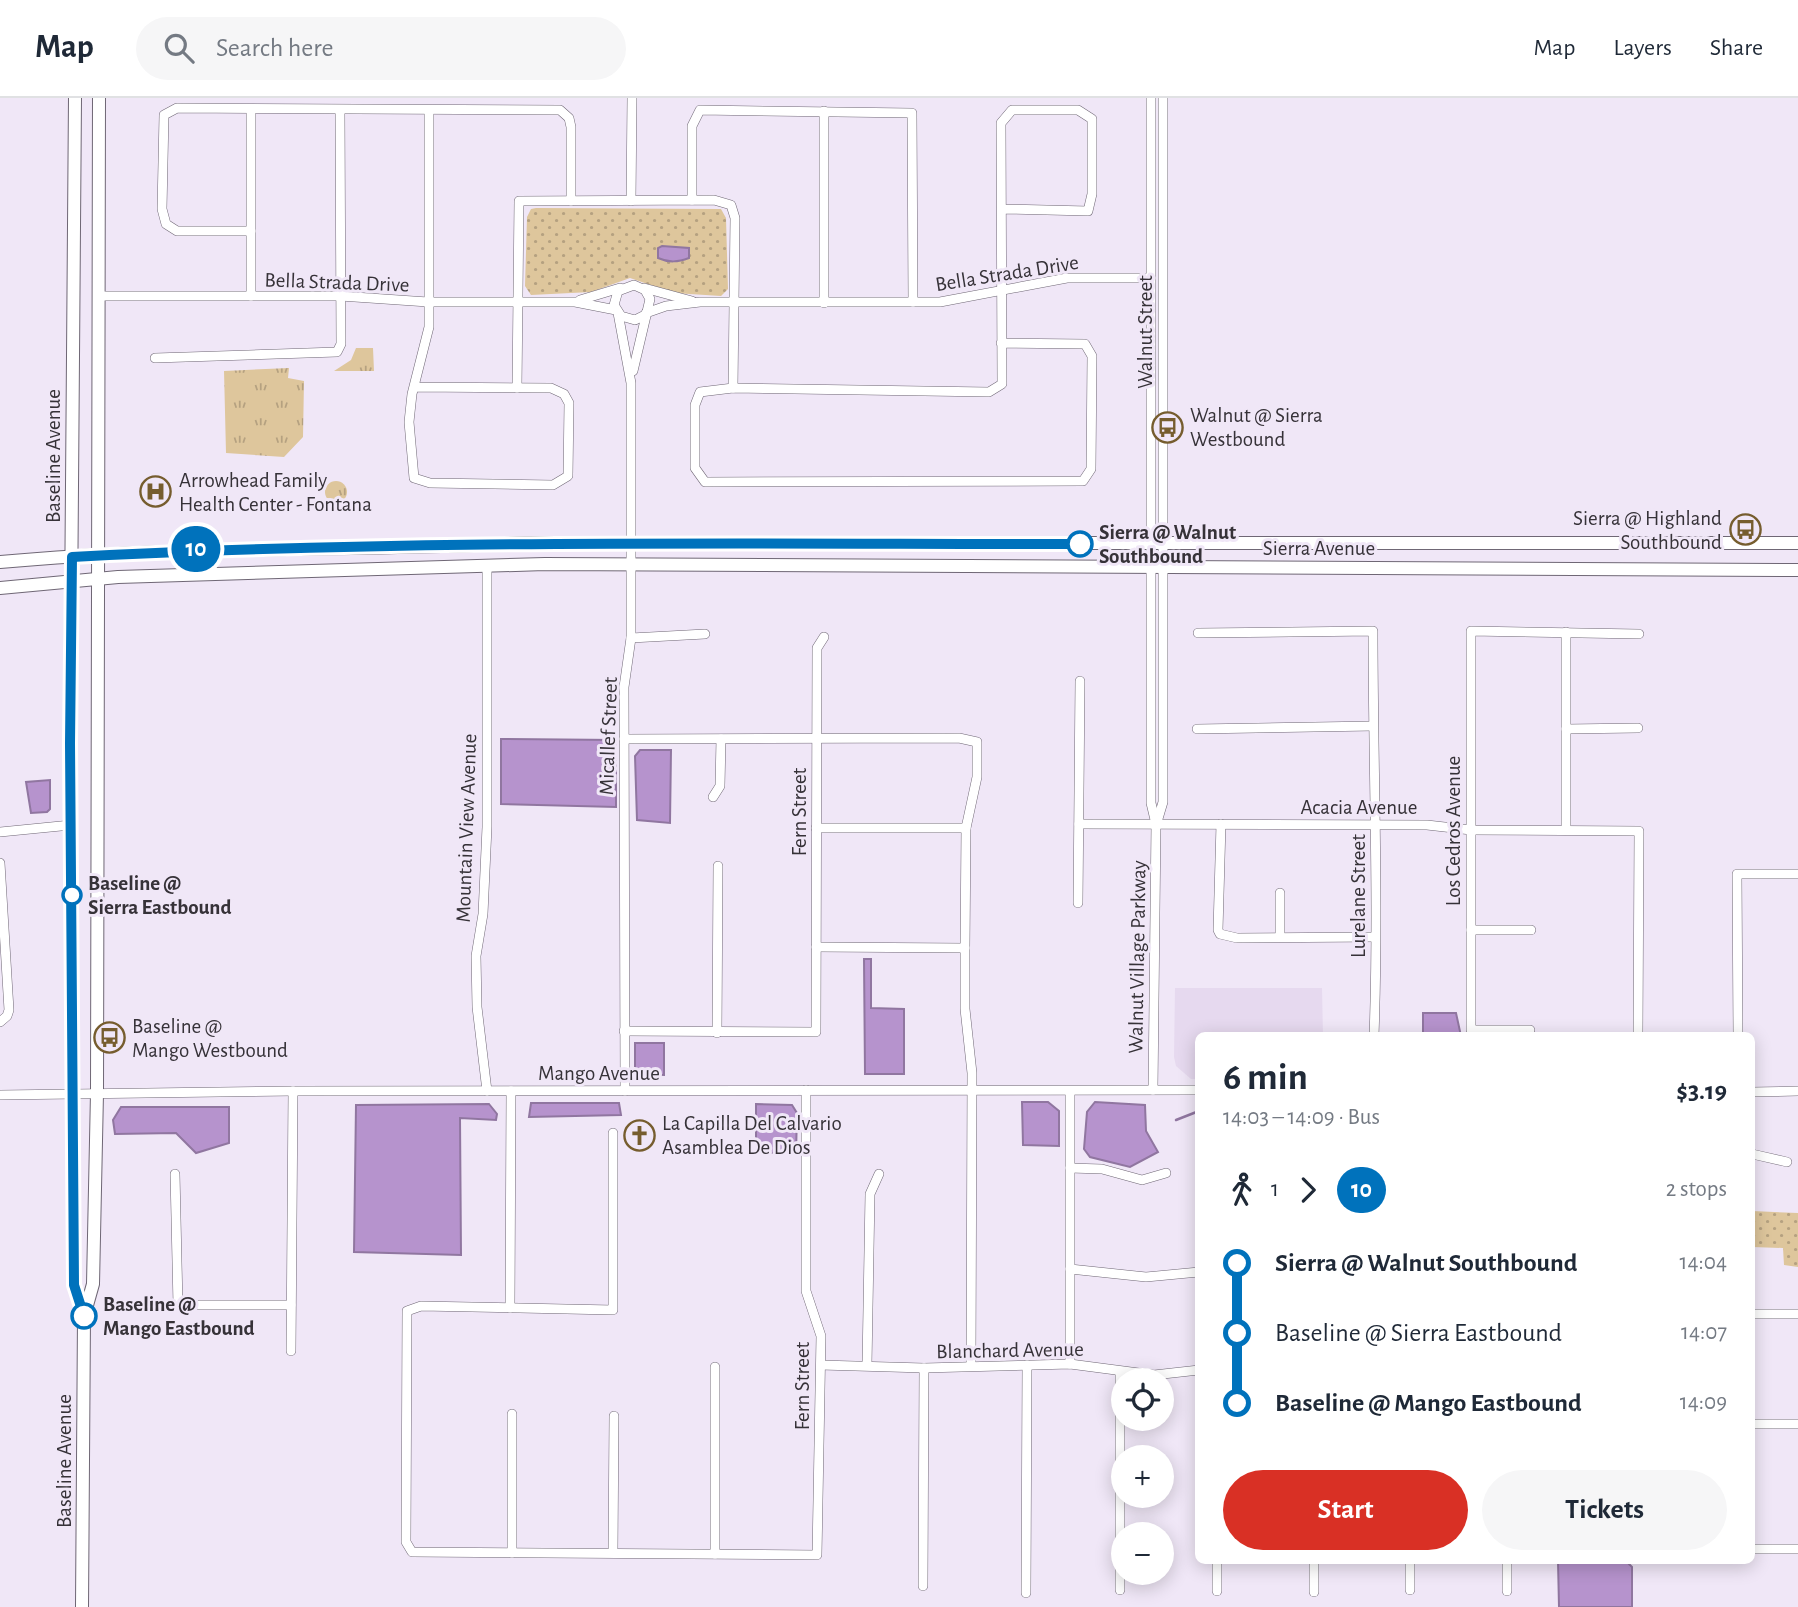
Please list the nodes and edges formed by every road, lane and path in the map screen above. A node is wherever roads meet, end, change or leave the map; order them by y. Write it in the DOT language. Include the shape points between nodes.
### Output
graph roads {
  1 [pos="75,98"];
  2 [pos="99,98"];
  3 [pos="632,98"];
  4 [pos="1152,98"];
  5 [pos="1163,98"];
  6 [pos="251,109"];
  7 [pos="340,110"];
  8 [pos="429,110"];
  9 [pos="824,111"];
  10 [pos="692,200"];
  11 [pos="571,201"];
  12 [pos="631,201"];
  13 [pos="1002,209"];
  14 [pos="251,231"];
  15 [pos="1151,278"];
  16 [pos="639,286"];
  17 [pos="622,287"];
  18 [pos="1002,290"];
  19 [pos="99,296"];
  20 [pos="251,296"];
  21 [pos="340,296"];
  22 [pos="517,301"];
  23 [pos="428,302"];
  24 [pos="575,302"];
  25 [pos="700,302"];
  26 [pos="734,302"];
  27 [pos="913,302"];
  28 [pos="824,303"];
  29 [pos="617,312"];
  30 [pos="645,314"];
  31 [pos="1001,343"];
  32 [pos="155,358"];
  33 [pos="631,383"];
  34 [pos="414,387"];
  35 [pos="517,388"];
  36 [pos="733,388"];
  37 [pos="631,543"];
  38 [pos="1798,543"];
  39 [pos="1156,544"];
  40 [pos="99,555"];
  41 [pos="72,557"];
  42 [pos="0,562"];
  43 [pos="631,563"];
  44 [pos="487,565"];
  45 [pos="1156,566"];
  46 [pos="1798,570"];
  47 [pos="99,579"];
  48 [pos="72,581"];
  49 [pos="0,588"];
  50 [pos="1566,632"];
  51 [pos="1198,633"];
  52 [pos="1639,634"];
  53 [pos="705,635"];
  54 [pos="824,637"];
  55 [pos="631,638"];
  56 [pos="1080,681"];
  57 [pos="1373,726"];
  58 [pos="1638,728"];
  59 [pos="1197,729"];
  60 [pos="1566,729"];
  61 [pos="624,738"];
  62 [pos="721,739"];
  63 [pos="817,740"];
  64 [pos="713,797"];
  65 [pos="1079,824"];
  66 [pos="1156,824"];
  67 [pos="1221,824"];
  68 [pos="71,825"];
  69 [pos="1377,826"];
  70 [pos="816,828"];
  71 [pos="966,828"];
  72 [pos="1471,830"];
  73 [pos="1566,830"];
  74 [pos="0,832"];
  75 [pos="0,863"];
  76 [pos="718,866"];
  77 [pos="1798,874"];
  78 [pos="1280,893"];
  79 [pos="1078,903"];
  80 [pos="1471,930"];
  81 [pos="1531,930"];
  82 [pos="1280,937"];
  83 [pos="1376,937"];
  84 [pos="816,947"];
  85 [pos="965,948"];
  86 [pos="4,1019"];
  87 [pos="1530,1030"];
  88 [pos="624,1031"];
  89 [pos="1374,1032"];
  90 [pos="1638,1032"];
  91 [pos="1738,1032"];
  92 [pos="717,1033"];
  93 [pos="806,1090"];
  94 [pos="972,1090"];
  95 [pos="1153,1090"];
  96 [pos="1195,1090"];
  97 [pos="293,1091"];
  98 [pos="487,1091"];
  99 [pos="511,1091"];
  100 [pos="625,1091"];
  101 [pos="1070,1091"];
  102 [pos="1798,1091"];
  103 [pos="1755,1092"];
  104 [pos="97,1093"];
  105 [pos="74,1094"];
  106 [pos="0,1095"];
  107 [pos="613,1133"];
  108 [pos="1755,1155"];
  109 [pos="1787,1162"];
  110 [pos="1070,1168"];
  111 [pos="1166,1173"];
  112 [pos="175,1174"];
  113 [pos="879,1174"];
  114 [pos="1070,1269"];
  115 [pos="1195,1272"];
  116 [pos="291,1305"];
  117 [pos="510,1308"];
  118 [pos="1755,1314"];
  119 [pos="1798,1314"];
  120 [pos="84,1316"];
  121 [pos="291,1351"];
  122 [pos="1070,1364"];
  123 [pos="821,1365"];
  124 [pos="867,1365"];
  125 [pos="971,1365"];
  126 [pos="1027,1366"];
  127 [pos="715,1367"];
  128 [pos="924,1368"];
  129 [pos="1195,1370"];
  130 [pos="1111,1371"];
  131 [pos="1174,1373"];
  132 [pos="512,1414"];
  133 [pos="614,1416"];
  134 [pos="1755,1424"];
  135 [pos="1798,1424"];
  136 [pos="1120,1431"];
  137 [pos="1755,1549"];
  138 [pos="1798,1549"];
  139 [pos="512,1553"];
  140 [pos="613,1553"];
  141 [pos="715,1554"];
  142 [pos="1217,1564"];
  143 [pos="1314,1564"];
  144 [pos="1410,1564"];
  145 [pos="1507,1564"];
  146 [pos="923,1586"];
  147 [pos="1410,1590"];
  148 [pos="1120,1591"];
  149 [pos="1217,1591"];
  150 [pos="1507,1591"];
  151 [pos="1314,1592"];
  152 [pos="1026,1593"];
  153 [pos="82,1607"];
  1 -- 41 [label="main road, Baseline Avenue"];
  2 -- 19 [label="main road, Baseline Avenue"];
  3 -- 12 [label="street"];
  4 -- 15 [label="street, Walnut Street"];
  5 -- 39 [label="street, Walnut Street"];
  6 -- 7 [label="street"];
  6 -- 14 [label="street"];
  6 -- 14 [label="street" via="177,108 164,115 162,209 166,224 177,231"];
  7 -- 8 [label="street"];
  7 -- 21 [label="street"];
  8 -- 11 [label="street" via="560,110 571,127"];
  8 -- 23 [label="street"];
  9 -- 10 [label="street" via="700,110 692,126"];
  9 -- 27 [label="street" via="912,113"];
  9 -- 28 [label="street"];
  10 -- 12 [label="street"];
  10 -- 26 [label="street" via="731,205 735,218"];
  11 -- 12 [label="street"];
  11 -- 22 [label="street" via="519,201"];
  13 -- 13 [label="street" via="1001,123 1012,110 1078,110 1092,119 1088,211"];
  13 -- 18 [label="street"];
  14 -- 20 [label="street"];
  15 -- 18 [label="street, Bella Strada Drive" via="1067,278"];
  15 -- 39 [label="street, Walnut Street"];
  16 -- 17 [label="street"];
  16 -- 25 [label="street, Bella Strada Drive"];
  16 -- 30 [label="street" via="650,299"];
  17 -- 24 [label="street, Bella Strada Drive"];
  17 -- 29 [label="street" via="616,296"];
  18 -- 27 [label="street, Bella Strada Drive" via="940,302"];
  18 -- 31 [label="street"];
  19 -- 20 [label="street, Bella Strada Drive"];
  19 -- 40 [label="main road, Baseline Avenue"];
  20 -- 21 [label="street, Bella Strada Drive"];
  21 -- 23 [label="street, Bella Strada Drive"];
  21 -- 32 [label="street" via="341,344 337,352"];
  22 -- 23 [label="street, Bella Strada Drive"];
  22 -- 24 [label="street, Bella Strada Drive"];
  22 -- 35 [label="street"];
  23 -- 34 [label="street" via="429,327"];
  24 -- 29 [label="street, Bella Strada Drive"];
  25 -- 26 [label="street, Bella Strada Drive"];
  25 -- 30 [label="street, Bella Strada Drive"];
  26 -- 28 [label="street, Bella Strada Drive"];
  26 -- 36 [label="street"];
  27 -- 28 [label="street, Bella Strada Drive"];
  29 -- 30 [label="street" via="630,320"];
  29 -- 33 [label="street, Micallef Street"];
  30 -- 33 [label="street, Micallef Street"];
  31 -- 36 [label="street" via="1002,384 989,392"];
  31 -- 36 [label="street" via="1084,344 1092,356 1091,469 1083,481 705,481 695,468 695,405 700,392"];
  33 -- 37 [label="street, Micallef Street"];
  34 -- 35 [label="street"];
  34 -- 35 [label="street" via="409,422 414,478 430,483 553,485 568,476 569,403 564,394 551,388"];
  37 -- 39 [label="main road, Sierra Avenue"];
  37 -- 40 [label="main road, Sierra Avenue" via="207,549"];
  37 -- 43 [label="street, Micallef Street"];
  38 -- 39 [label="main road, Sierra Avenue"];
  39 -- 45 [label="street, Walnut Street"];
  40 -- 41 [label="main road, Sierra Avenue"];
  40 -- 47 [label="main road, Baseline Avenue"];
  41 -- 42 [label="main road, Sierra Avenue"];
  41 -- 48 [label="main road, Baseline Avenue"];
  43 -- 44 [label="main road, Sierra Avenue"];
  43 -- 45 [label="main road, Sierra Avenue"];
  43 -- 55 [label="street, Micallef Street"];
  44 -- 47 [label="main road, Sierra Avenue"];
  44 -- 98 [label="street, Mountain View Avenue" via="487,827 476,956"];
  45 -- 46 [label="main road, Sierra Avenue"];
  45 -- 66 [label="street, Walnut Village Parkway" via="1151,803"];
  47 -- 48 [label="main road, Sierra Avenue"];
  47 -- 104 [label="main road, Baseline Avenue"];
  48 -- 49 [label="main road, Sierra Avenue"];
  48 -- 68 [label="main road, Baseline Avenue"];
  50 -- 52 [label="street"];
  50 -- 60 [label="street"];
  50 -- 72 [label="street, Los Cedros Avenue" via="1471,631"];
  51 -- 57 [label="street, Lurelane Street" via="1373,631"];
  53 -- 55 [label="street"];
  54 -- 63 [label="street, Fern Street" via="817,648"];
  55 -- 61 [label="street, Micallef Street" via="624,687"];
  56 -- 65 [label="street"];
  57 -- 59 [label="street"];
  57 -- 69 [label="street, Lurelane Street"];
  58 -- 60 [label="street"];
  60 -- 73 [label="street"];
  61 -- 62 [label="street"];
  61 -- 88 [label="street, Micallef Street"];
  62 -- 63 [label="street"];
  62 -- 64 [label="street" via="720,786"];
  63 -- 70 [label="street, Fern Street"];
  63 -- 71 [label="street" via="972,739 977,742 978,758"];
  65 -- 66 [label="street, Acacia Avenue"];
  65 -- 79 [label="street"];
  66 -- 67 [label="street, Acacia Avenue"];
  66 -- 95 [label="street, Walnut Village Parkway"];
  67 -- 69 [label="street, Acacia Avenue"];
  67 -- 82 [label="street" via="1220,934"];
  68 -- 74 [label="street"];
  68 -- 105 [label="main road, Baseline Avenue"];
  69 -- 72 [label="street, Acacia Avenue"];
  69 -- 83 [label="street, Lurelane Street"];
  70 -- 71 [label="street"];
  70 -- 84 [label="street, Fern Street"];
  71 -- 85 [label="street"];
  72 -- 73 [label="street, Acacia Avenue"];
  72 -- 80 [label="street, Los Cedros Avenue"];
  73 -- 90 [label="street, Acacia Avenue" via="1639,831"];
  75 -- 86 [label="street" via="5,902"];
  76 -- 92 [label="street"];
  77 -- 91 [label="street" via="1737,874"];
  78 -- 82 [label="street"];
  80 -- 81 [label="street"];
  80 -- 87 [label="street, Los Cedros Avenue" via="1471,1030"];
  82 -- 83 [label="street"];
  83 -- 89 [label="street, Lurelane Street"];
  84 -- 85 [label="street"];
  84 -- 92 [label="street, Fern Street" via="816,1032"];
  85 -- 94 [label="street"];
  88 -- 92 [label="street"];
  88 -- 100 [label="street, Micallef Street"];
  93 -- 94 [label="street, Mango Avenue"];
  93 -- 100 [label="street, Mango Avenue"];
  93 -- 123 [label="street, Fern Street" via="806,1291 820,1329"];
  94 -- 101 [label="street, Mango Avenue"];
  94 -- 125 [label="street"];
  95 -- 96 [label="street, Mango Avenue"];
  95 -- 101 [label="street, Mango Avenue"];
  97 -- 98 [label="street, Mango Avenue"];
  97 -- 104 [label="street, Mango Avenue"];
  97 -- 116 [label="street"];
  98 -- 99 [label="street, Mango Avenue"];
  99 -- 100 [label="street, Mango Avenue"];
  99 -- 117 [label="street"];
  101 -- 110 [label="street"];
  102 -- 103 [label="street"];
  104 -- 105 [label="street, Mango Avenue"];
  104 -- 120 [label="main road, Baseline Avenue" via="93,1284"];
  105 -- 106 [label="street, Mango Avenue"];
  105 -- 120 [label="main road, Baseline Avenue" via="74,1285"];
  107 -- 117 [label="street" via="613,1310"];
  108 -- 109 [label="street"];
  110 -- 111 [label="street" via="1102,1169 1143,1180"];
  110 -- 114 [label="street"];
  112 -- 116 [label="street" via="178,1305"];
  113 -- 124 [label="street" via="870,1194"];
  114 -- 115 [label="street" via="1146,1277"];
  114 -- 122 [label="street"];
  116 -- 121 [label="street"];
  117 -- 139 [label="street" via="421,1306 407,1311 407,1535 408,1548 417,1554"];
  118 -- 119 [label="street"];
  120 -- 153 [label="main road, Baseline Avenue"];
  122 -- 126 [label="street, Blanchard Avenue"];
  122 -- 130 [label="street, Blanchard Avenue"];
  123 -- 124 [label="street, Blanchard Avenue"];
  123 -- 141 [label="street, Fern Street" via="817,1555"];
  124 -- 128 [label="street, Blanchard Avenue"];
  125 -- 126 [label="street, Blanchard Avenue"];
  125 -- 128 [label="street, Blanchard Avenue"];
  126 -- 152 [label="street"];
  127 -- 141 [label="street"];
  128 -- 146 [label="street"];
  129 -- 131 [label="street, Blanchard Avenue"];
  132 -- 139 [label="street"];
  133 -- 140 [label="street"];
  134 -- 135 [label="street"];
  136 -- 148 [label="street"];
  137 -- 138 [label="street"];
  139 -- 140 [label="street"];
  140 -- 141 [label="street"];
  142 -- 149 [label="street"];
  143 -- 151 [label="street"];
  144 -- 147 [label="street"];
  145 -- 150 [label="street"];
}
